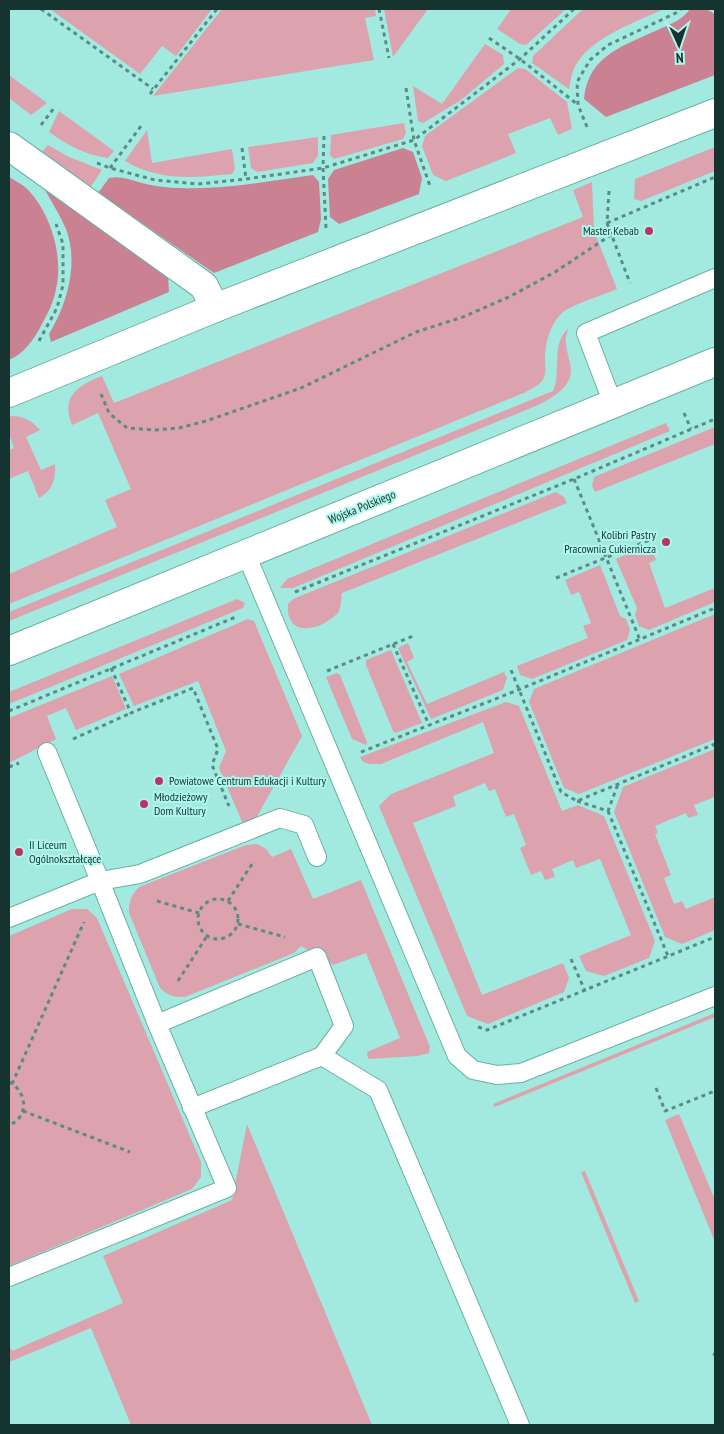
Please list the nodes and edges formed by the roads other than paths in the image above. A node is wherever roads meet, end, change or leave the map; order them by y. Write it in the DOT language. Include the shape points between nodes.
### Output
graph roads {
  1 [pos="715,113"];
  2 [pos="9,146"];
  3 [pos="715,278"];
  4 [pos="215,308"];
  5 [pos="715,362"];
  6 [pos="9,393"];
  7 [pos="613,404"];
  8 [pos="246,554"];
  9 [pos="9,651"];
  10 [pos="47,752"];
  11 [pos="317,857"];
  12 [pos="100,881"];
  13 [pos="9,918"];
  14 [pos="715,996"];
  15 [pos="157,1024"];
  16 [pos="322,1056"];
  17 [pos="192,1108"];
  18 [pos="9,1277"];
  19 [pos="520,1425"];
  1 -- 4 [label="street"];
  2 -- 4 [label="street" via="204,286"];
  3 -- 7 [label="lane" via="586,333"];
  4 -- 6 [label="street"];
  5 -- 7 [label="street, Wojska Polskiego"];
  7 -- 8 [label="street, Wojska Polskiego"];
  8 -- 9 [label="street, Wojska Polskiego"];
  8 -- 14 [label="lane" via="456,1056 473,1070 497,1075 522,1073"];
  10 -- 12 [label="lane"];
  11 -- 12 [label="lane" via="304,825 280,818 140,874"];
  12 -- 13 [label="lane"];
  12 -- 15 [label="lane"];
  15 -- 16 [label="lane" via="317,957 344,1026"];
  15 -- 17 [label="lane"];
  16 -- 17 [label="lane"];
  16 -- 19 [label="lane" via="378,1090"];
  17 -- 18 [label="lane" via="227,1188"];
}
